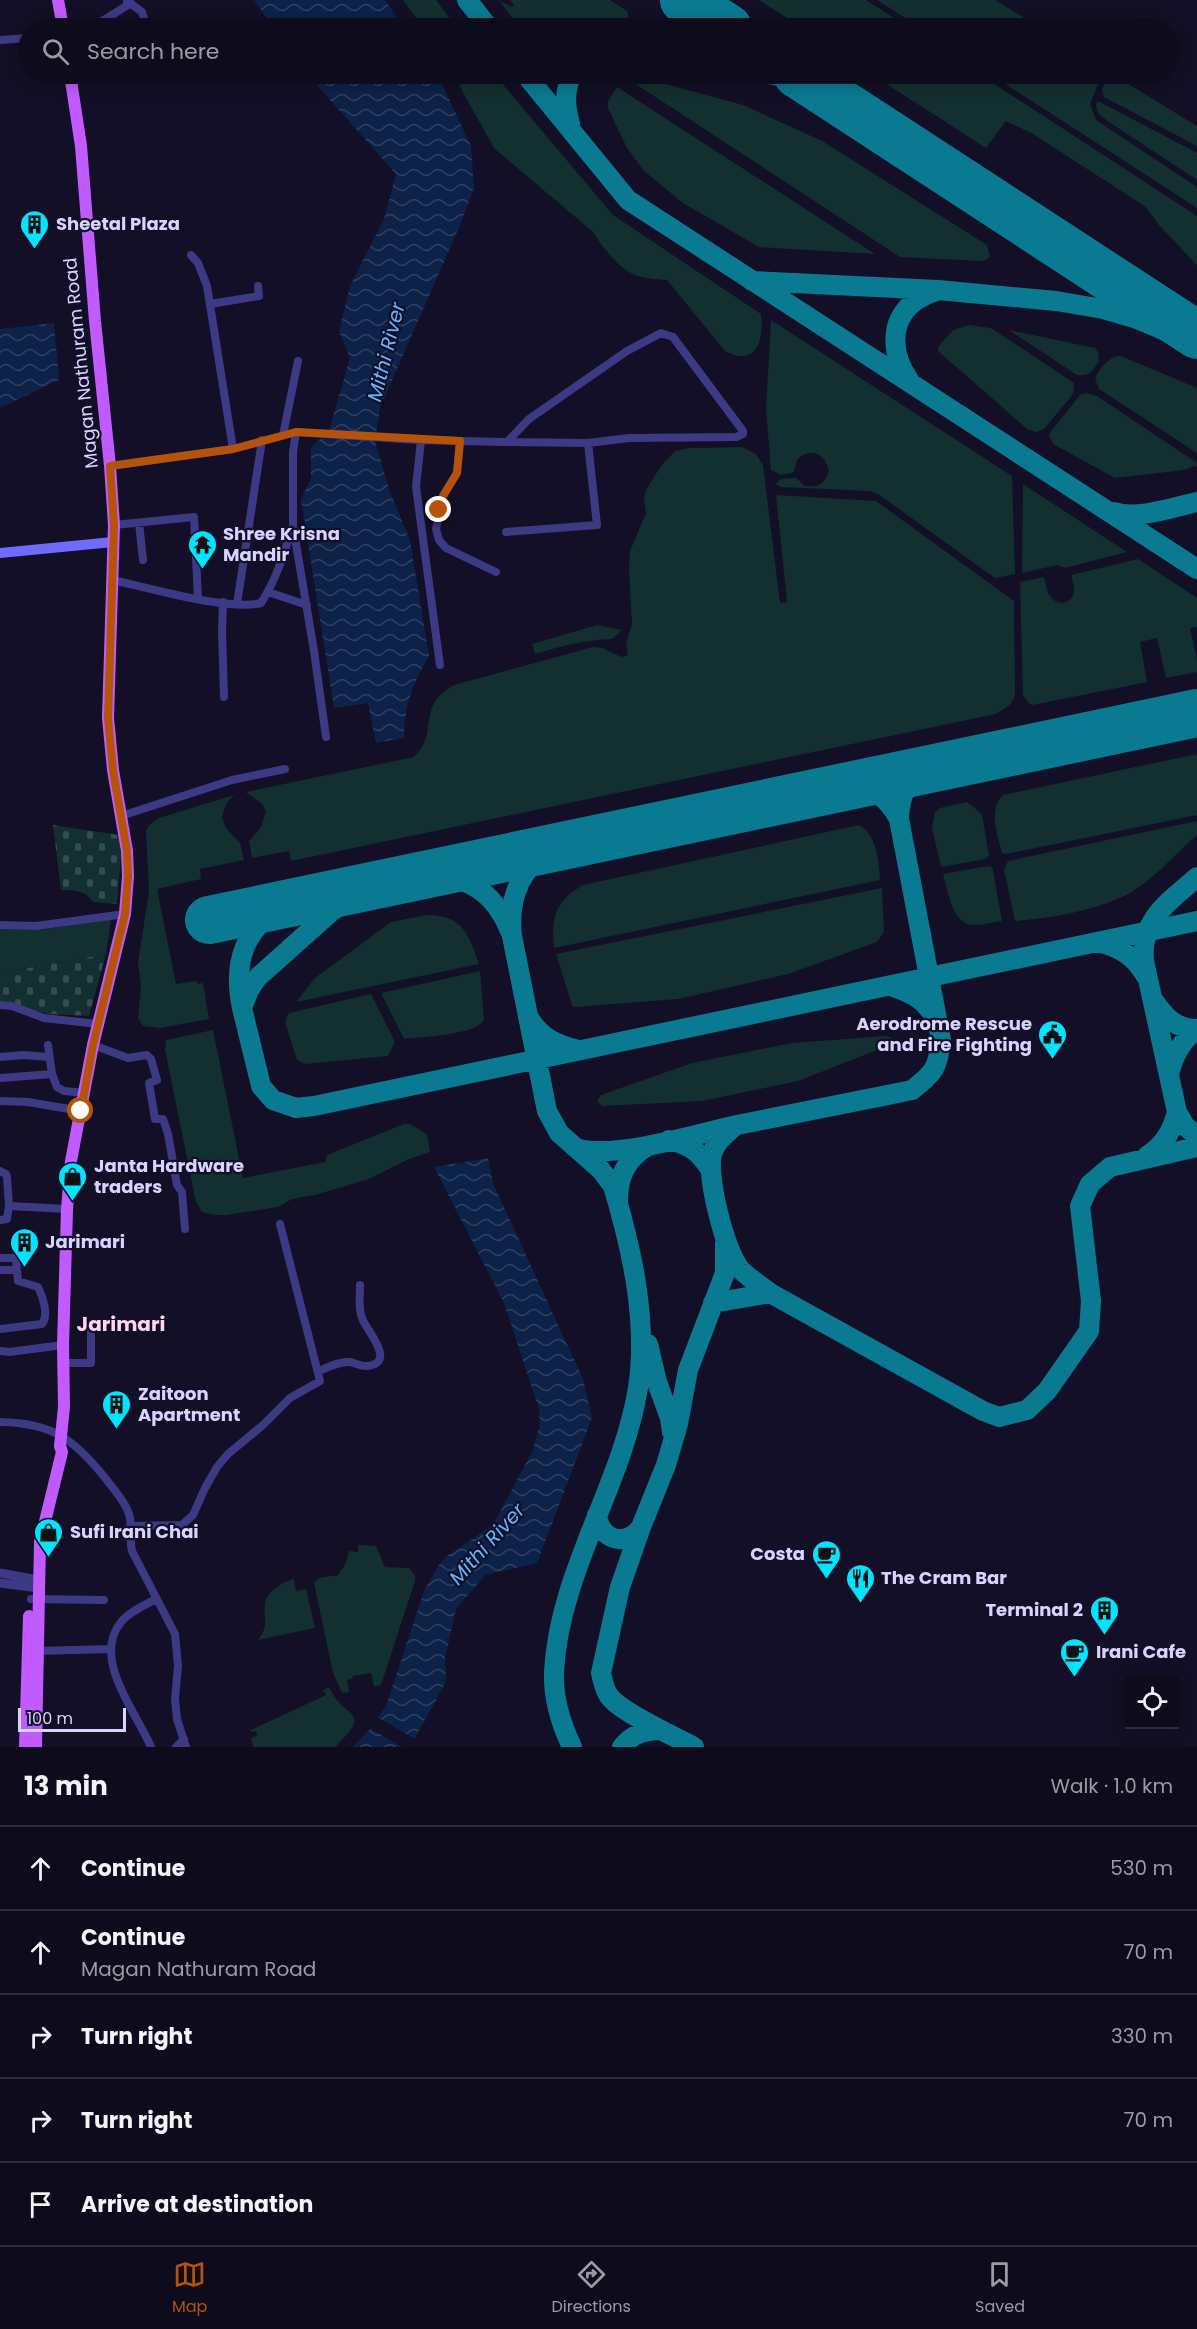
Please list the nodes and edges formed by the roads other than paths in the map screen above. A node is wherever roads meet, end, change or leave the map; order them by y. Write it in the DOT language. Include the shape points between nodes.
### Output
graph roads {
  1 [pos="58,0"];
  2 [pos="128,1"];
  3 [pos="61,18"];
  4 [pos="105,18"];
  5 [pos="144,18"];
  6 [pos="18,39"];
  7 [pos="0,40"];
  8 [pos="72,84"];
  9 [pos="191,255"];
  10 [pos="258,286"];
  11 [pos="210,304"];
  12 [pos="298,361"];
  13 [pos="296,432"];
  14 [pos="283,435"];
  15 [pos="262,440"];
  16 [pos="419,440"];
  17 [pos="460,441"];
  18 [pos="507,442"];
  19 [pos="588,443"];
  20 [pos="233,449"];
  21 [pos="110,466"];
  22 [pos="139,523"];
  23 [pos="114,525"];
  24 [pos="293,526"];
  25 [pos="506,532"];
  26 [pos="113,542"];
  27 [pos="0,553"];
  28 [pos="143,560"];
  29 [pos="496,572"];
  30 [pos="113,580"];
  31 [pos="268,592"];
  32 [pos="198,599"];
  33 [pos="223,602"];
  34 [pos="237,604"];
  35 [pos="307,605"];
  36 [pos="440,665"];
  37 [pos="224,697"];
  38 [pos="326,737"];
  39 [pos="285,770"];
  40 [pos="121,816"];
  41 [pos="125,914"];
  42 [pos="0,925"];
  43 [pos="0,1005"];
  44 [pos="98,1024"];
  45 [pos="93,1045"];
  46 [pos="48,1046"];
  47 [pos="0,1057"];
  48 [pos="49,1057"];
  49 [pos="52,1074"];
  50 [pos="0,1078"];
  51 [pos="84,1093"];
  52 [pos="0,1101"];
  53 [pos="81,1111"];
  54 [pos="0,1171"];
  55 [pos="9,1206"];
  56 [pos="67,1209"];
  57 [pos="0,1220"];
  58 [pos="280,1224"];
  59 [pos="185,1229"];
  60 [pos="0,1258"];
  61 [pos="0,1270"];
  62 [pos="17,1270"];
  63 [pos="360,1285"];
  64 [pos="0,1329"];
  65 [pos="91,1329"];
  66 [pos="63,1345"];
  67 [pos="0,1351"];
  68 [pos="63,1363"];
  69 [pos="319,1371"];
  70 [pos="0,1422"];
  71 [pos="60,1441"];
  72 [pos="130,1526"];
  73 [pos="0,1573"];
  74 [pos="0,1583"];
  75 [pos="35,1589"];
  76 [pos="156,1599"];
  77 [pos="104,1600"];
  78 [pos="111,1649"];
  79 [pos="32,1651"];
  80 [pos="185,1743"];
  81 [pos="26,1747"];
  82 [pos="36,1747"];
  83 [pos="151,1747"];
  84 [pos="176,1747"];
  1 -- 3 [label="main road"];
  2 -- 4 [label="street"];
  2 -- 5 [label="street"];
  6 -- 7 [label="street"];
  8 -- 21 [label="main road, Magan Nathuram Road" via="81,146"];
  9 -- 11 [label="street" via="207,286"];
  10 -- 11 [label="street" via="259,296"];
  11 -- 20 [label="street"];
  12 -- 14 [label="street"];
  13 -- 14 [label="street"];
  13 -- 16 [label="street"];
  13 -- 24 [label="street"];
  14 -- 15 [label="street"];
  15 -- 20 [label="street"];
  15 -- 34 [label="street"];
  16 -- 17 [label="street"];
  16 -- 36 [label="street" via="416,487"];
  17 -- 18 [label="street"];
  17 -- 29 [label="street" via="457,473 439,510 439,540 446,548"];
  18 -- 19 [label="street"];
  18 -- 19 [label="street" via="529,419 627,351 661,333 673,337 743,431 736,437 629,438"];
  19 -- 25 [label="street" via="597,525"];
  20 -- 21 [label="street"];
  21 -- 23 [label="main road, Magan Nathuram Road"];
  22 -- 23 [label="street"];
  22 -- 28 [label="street"];
  22 -- 32 [label="street" via="194,517"];
  23 -- 26 [label="main road, Magan Nathuram Road"];
  24 -- 31 [label="street"];
  24 -- 35 [label="street"];
  26 -- 27 [label="main road"];
  26 -- 30 [label="main road, Magan Nathuram Road"];
  30 -- 32 [label="street"];
  30 -- 40 [label="main road, Magan Nathuram Road" via="108,718"];
  31 -- 34 [label="street" via="261,603"];
  31 -- 35 [label="street"];
  32 -- 33 [label="street"];
  33 -- 34 [label="street"];
  33 -- 37 [label="street"];
  35 -- 38 [label="street"];
  39 -- 40 [label="street" via="232,780"];
  40 -- 41 [label="main road, Magan Nathuram Road" via="128,867"];
  41 -- 42 [label="street" via="44,925"];
  41 -- 44 [label="main road, Magan Nathuram Road"];
  43 -- 44 [label="street" via="44,1018"];
  44 -- 45 [label="main road, Magan Nathuram Road"];
  45 -- 51 [label="main road, Magan Nathuram Road"];
  45 -- 59 [label="street" via="128,1058 147,1055 151,1059 157,1080 149,1083 155,1119 164,1119 177,1185 182,1192"];
  46 -- 48 [label="street"];
  47 -- 48 [label="street"];
  48 -- 49 [label="street"];
  49 -- 50 [label="street"];
  49 -- 51 [label="street" via="58,1089"];
  51 -- 53 [label="main road, Magan Nathuram Road"];
  52 -- 53 [label="street"];
  53 -- 56 [label="main road, Magan Nathuram Road"];
  54 -- 55 [label="street" via="8,1177"];
  55 -- 56 [label="street"];
  55 -- 57 [label="street" via="7,1219"];
  56 -- 66 [label="main road, Magan Nathuram Road"];
  58 -- 69 [label="street"];
  60 -- 62 [label="street" via="14,1258"];
  61 -- 62 [label="street"];
  62 -- 64 [label="street" via="18,1281 38,1287 45,1320 42,1324"];
  63 -- 69 [label="street" via="360,1311 379,1347 380,1357 369,1366 346,1363"];
  65 -- 68 [label="street" via="91,1363"];
  66 -- 67 [label="street"];
  66 -- 68 [label="main road, Magan Nathuram Road"];
  68 -- 71 [label="main road, Magan Nathuram Road"];
  69 -- 72 [label="street" via="319,1383 290,1398 222,1461 187,1522"];
  70 -- 71 [label="street" via="35,1424"];
  71 -- 72 [label="street" via="88,1456 124,1504"];
  71 -- 75 [label="main road, Magan Nathuram Road" via="37,1521"];
  72 -- 76 [label="street" via="132,1551"];
  73 -- 75 [label="street"];
  74 -- 75 [label="street"];
  75 -- 77 [label="street"];
  75 -- 79 [label="main road, Magan Nathuram Road"];
  76 -- 78 [label="street" via="120,1623"];
  76 -- 80 [label="street" via="175,1634 175,1699"];
  78 -- 79 [label="street"];
  78 -- 83 [label="street" via="121,1692"];
  79 -- 81 [label="main road"];
  79 -- 82 [label="main road"];
  80 -- 84 [label="street"];
}
